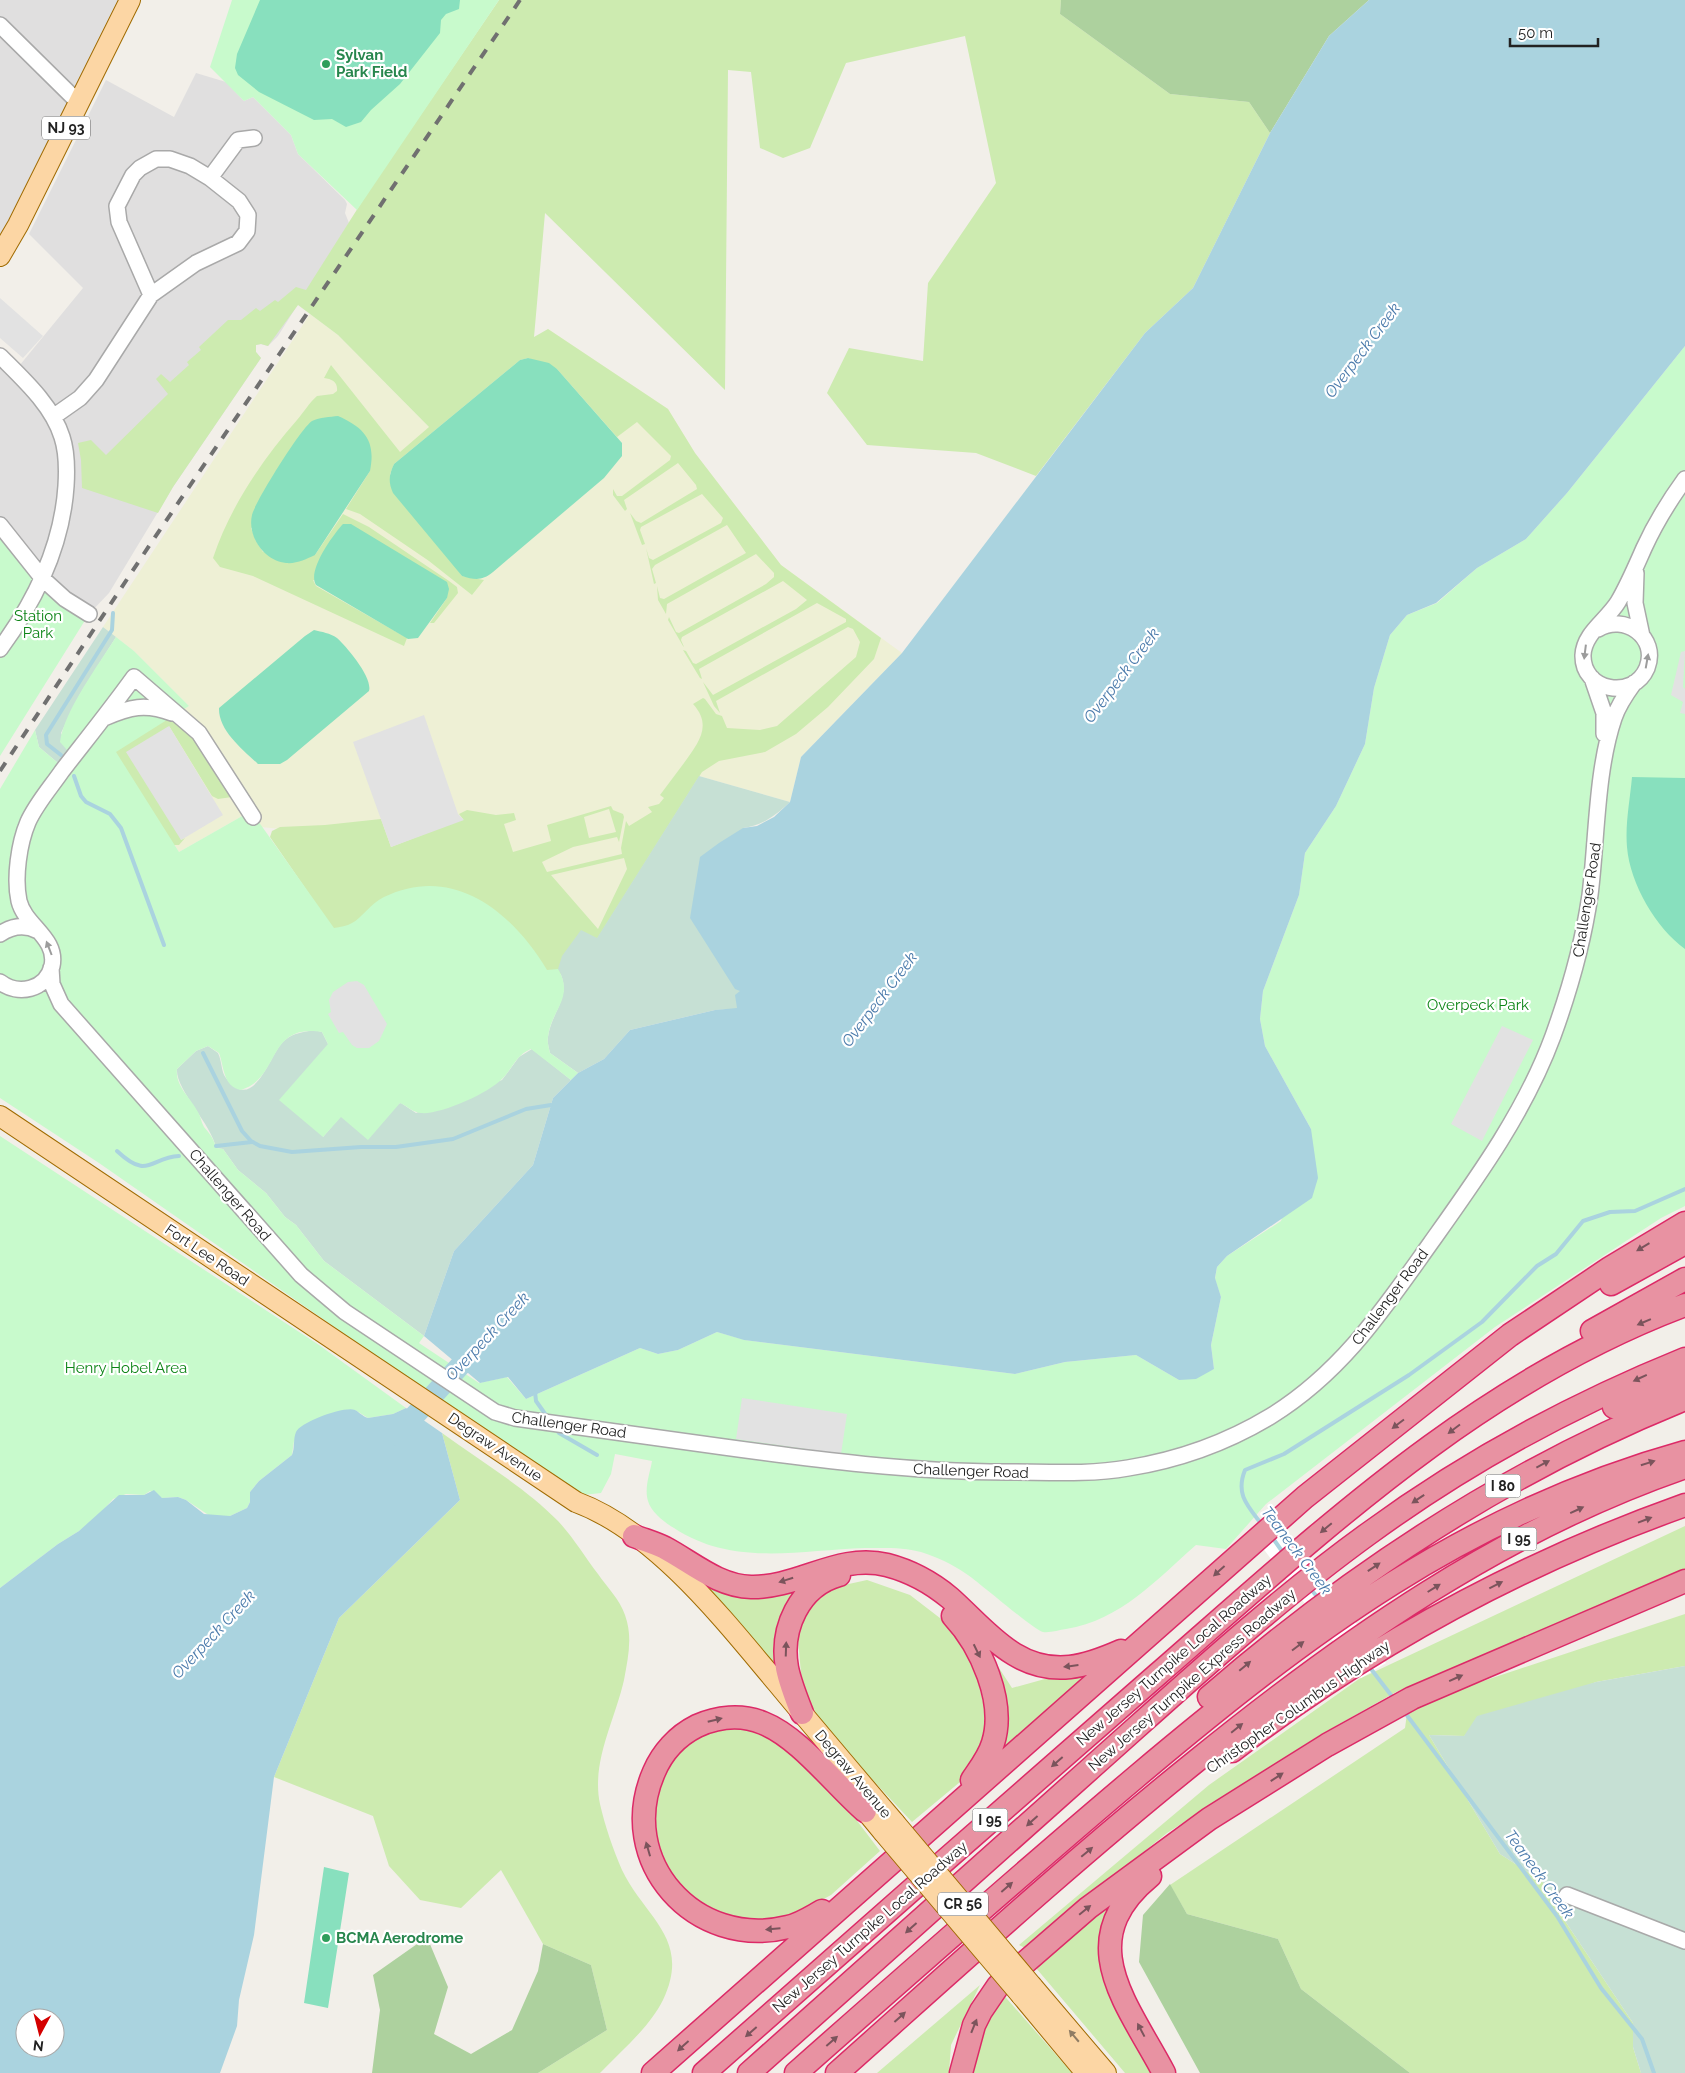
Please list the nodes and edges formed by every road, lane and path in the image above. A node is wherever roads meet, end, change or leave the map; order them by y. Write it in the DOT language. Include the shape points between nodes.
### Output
graph roads {
  1 [pos="130,0"];
  2 [pos="0,25"];
  3 [pos="79,103"];
  4 [pos="254,138"];
  5 [pos="210,178"];
  6 [pos="0,256"];
  7 [pos="151,295"];
  8 [pos="0,356"];
  9 [pos="53,417"];
  10 [pos="1685,479"];
  11 [pos="0,525"];
  12 [pos="1638,563"];
  13 [pos="43,580"];
  14 [pos="89,614"];
  15 [pos="1598,629"];
  16 [pos="1642,636"];
  17 [pos="0,649"];
  18 [pos="1592,678"];
  19 [pos="1634,683"];
  20 [pos="104,718"];
  21 [pos="183,718"];
  22 [pos="1605,752"];
  23 [pos="253,817"];
  24 [pos="19,900"];
  25 [pos="38,931"];
  26 [pos="0,934"];
  27 [pos="51,968"];
  28 [pos="0,982"];
  29 [pos="24,990"];
  30 [pos="0,998"];
  31 [pos="61,1004"];
  32 [pos="0,1116"];
  33 [pos="1685,1223"];
  34 [pos="1685,1243"];
  35 [pos="1685,1279"];
  36 [pos="1685,1305"];
  37 [pos="1685,1359"];
  38 [pos="1685,1377"];
  39 [pos="414,1392"];
  40 [pos="1437,1394"];
  41 [pos="1685,1399"];
  42 [pos="1494,1401"];
  43 [pos="1685,1452"];
  44 [pos="1685,1467"];
  45 [pos="1459,1473"];
  46 [pos="576,1502"];
  47 [pos="1685,1505"];
  48 [pos="634,1536"];
  49 [pos="1685,1581"];
  50 [pos="1685,1597"];
  51 [pos="1341,1603"];
  52 [pos="1566,1633"];
  53 [pos="1371,1643"];
  54 [pos="1134,1647"];
  55 [pos="802,1712"];
  56 [pos="1237,1804"];
  57 [pos="956,1805"];
  58 [pos="865,1811"];
  59 [pos="889,1828"];
  60 [pos="864,1886"];
  61 [pos="1567,1895"];
  62 [pos="1685,1941"];
  63 [pos="1026,1990"];
  64 [pos="1068,2052"];
  65 [pos="653,2073"];
  66 [pos="704,2073"];
  67 [pos="749,2073"];
  68 [pos="796,2073"];
  69 [pos="837,2073"];
  70 [pos="961,2073"];
  71 [pos="1082,2073"];
  72 [pos="1086,2073"];
  73 [pos="1106,2073"];
  74 [pos="1164,2073"];
  1 -- 3 [label="main road, NJ 93"];
  2 -- 3 [label="street"];
  3 -- 6 [label="main road, NJ 93"];
  4 -- 5 [label="street" via="238,140"];
  5 -- 7 [label="street" via="245,208 248,223 244,236 238,243 196,263"];
  5 -- 7 [label="street" via="190,166 170,159 156,159 140,168 125,190 117,206 118,222"];
  7 -- 9 [label="street" via="96,380 80,398"];
  8 -- 9 [label="street"];
  9 -- 13 [label="street" via="63,437 66,489 58,538"];
  10 -- 12 [label="street, Challenger Road" via="1660,518"];
  11 -- 13 [label="street"];
  12 -- 15 [label="street, Challenger Road" via="1617,604"];
  12 -- 16 [label="street, Challenger Road" via="1634,604"];
  13 -- 14 [label="street"];
  13 -- 17 [label="street"];
  15 -- 16 [label="street" via="1620,623"];
  15 -- 18 [label="street, Challenger Road, one-way" via="1584,649 1585,667"];
  19 -- 16 [label="street, Challenger Road, one-way" via="1648,664 1648,650"];
  18 -- 19 [label="street" via="1611,688"];
  18 -- 22 [label="street, Challenger Road" via="1604,713"];
  19 -- 22 [label="street, Challenger Road" via="1614,716"];
  20 -- 21 [label="street" via="131,707 155,707"];
  20 -- 21 [label="street" via="134,677"];
  20 -- 24 [label="street" via="28,822 21,846"];
  21 -- 23 [label="street" via="199,733"];
  22 -- 31 [label="street, Challenger Road" via="1583,943 1570,989 1552,1040 1517,1114 1478,1176 1376,1321 1324,1376 1270,1416 1220,1443 1125,1469 974,1473 858,1465 502,1415 482,1405 345,1312 304,1279"];
  24 -- 25 [label="street, Challenger Road" via="24,916"];
  24 -- 26 [label="street" via="10,922"];
  25 -- 26 [label="street" via="20,926"];
  27 -- 25 [label="street, Challenger Road, one-way" via="53,956 50,946"];
  27 -- 29 [label="street" via="43,981"];
  27 -- 31 [label="street, Challenger Road" via="52,984"];
  28 -- 29 [label="street, Challenger Road" via="9,988"];
  29 -- 30 [label="street"];
  29 -- 31 [label="street, Challenger Road" via="45,995"];
  32 -- 39 [label="main road, Fort Lee Road / CR 56"];
  33 -- 40 [label="highway, one-way" via="1518,1329"];
  34 -- 40 [label="highway" via="1570,1308"];
  35 -- 42 [label="highway" via="1555,1353"];
  36 -- 42 [label="highway, New Jersey Turnpike Local Roadway / I 95, one-way" via="1596,1344"];
  37 -- 45 [label="highway, New Jersey Turnpike Express Roadway / I 95, one-way" via="1581,1406"];
  38 -- 45 [label="highway, I 80" via="1531,1447"];
  39 -- 46 [label="main road, Degraw Avenue / CR 56"];
  40 -- 54 [label="highway, one-way" via="1278,1520"];
  51 -- 41 [label="highway, I 80, one-way" via="1412,1542 1517,1478 1595,1438"];
  42 -- 66 [label="highway, New Jersey Turnpike Local Roadway / I 95, one-way" via="1410,1461 1301,1549"];
  51 -- 43 [label="highway, I 95, one-way" via="1491,1526 1572,1490"];
  53 -- 44 [label="highway, I 95, one-way" via="1446,1581 1516,1540 1597,1501"];
  45 -- 67 [label="highway, New Jersey Turnpike Express Roadway / I 95, one-way" via="1382,1524 1233,1642"];
  46 -- 48 [label="main road, Degraw Avenue / CR 56" via="600,1512"];
  46 -- 58 [label="main road, Degraw Avenue / CR 56" via="593,1522 646,1561 697,1608"];
  53 -- 47 [label="highway, Christopher Columbus Highway, one-way" via="1442,1614 1518,1574 1592,1541"];
  54 -- 48 [label="highway, one-way" via="1076,1666 1043,1666 1010,1652 934,1586 897,1568 853,1562 778,1583 744,1586 707,1574 664,1548"];
  48 -- 55 [label="main road, Degraw Avenue / CR 56" via="696,1590"];
  49 -- 52 [label="highway"];
  50 -- 52 [label="highway"];
  68 -- 51 [label="highway, I 95, one-way" via="1050,1850 1234,1696 1317,1620"];
  56 -- 52 [label="highway, one-way" via="1327,1745 1412,1698"];
  69 -- 53 [label="highway, I 95, one-way" via="1044,1888 1246,1721"];
  54 -- 57 [label="highway"];
  55 -- 57 [label="highway, one-way" via="787,1667 787,1640 794,1613 812,1589 836,1576 862,1572 894,1578 927,1594 953,1616 972,1641 986,1671 995,1705 996,1730 991,1749"];
  55 -- 59 [label="main road, Degraw Avenue / CR 56"];
  70 -- 56 [label="highway, one-way" via="969,2040 981,2011 1008,1976 1115,1887 1210,1819"];
  74 -- 56 [label="highway, one-way" via="1114,1978 1109,1954 1112,1929 1120,1909 1134,1890"];
  57 -- 60 [label="highway"];
  58 -- 59 [label="main road, Degraw Avenue / CR 56"];
  60 -- 58 [label="highway, one-way" via="812,1917 788,1927 750,1930 717,1924 686,1906 667,1887 645,1838 643,1810 650,1782 671,1745 702,1724 738,1717 761,1722 782,1733"];
  59 -- 63 [label="main road, Degraw Avenue / CR 56, bridge"];
  60 -- 65 [label="highway, one-way"];
  61 -- 62 [label="street"];
  63 -- 64 [label="main road, Degraw Avenue / CR 56"];
  73 -- 63 [label="main road, Degraw Avenue / CR 56, one-way"];
  64 -- 71 [label="main road"];
  64 -- 72 [label="main road, Degraw Avenue / CR 56"];
}
